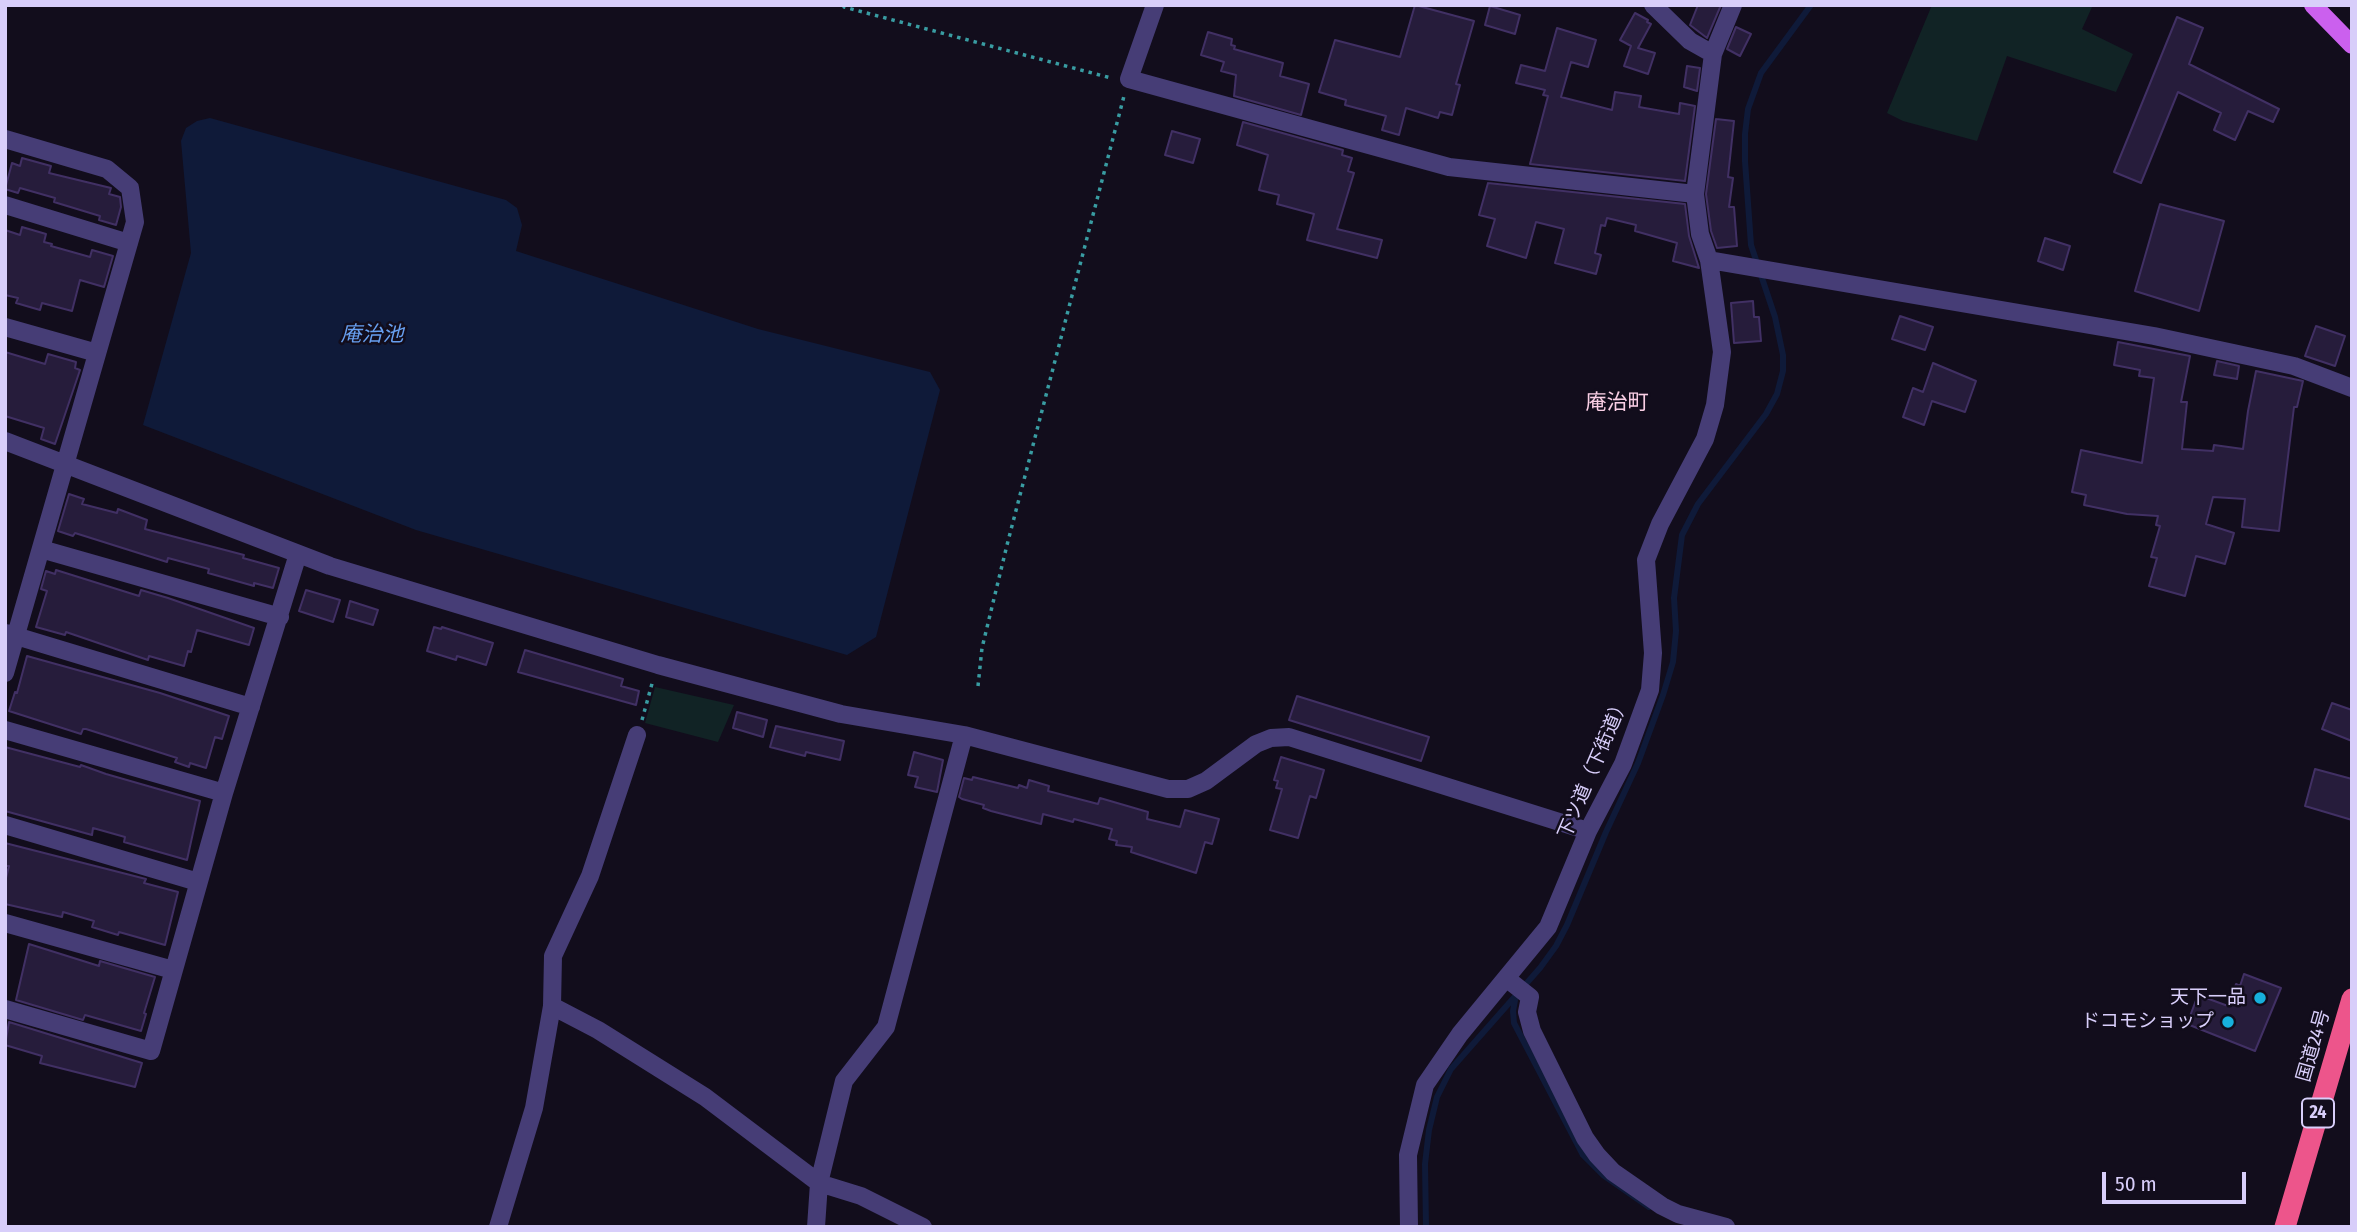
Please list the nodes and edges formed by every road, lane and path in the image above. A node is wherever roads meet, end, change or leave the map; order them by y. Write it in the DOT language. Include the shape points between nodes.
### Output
graph roads {
  1 [pos="844,5"];
  2 [pos="1155,5"];
  3 [pos="1653,5"];
  4 [pos="1733,5"];
  5 [pos="2313,5"];
  6 [pos="2352,45"];
  7 [pos="1713,54"];
  8 [pos="1129,79"];
  9 [pos="5,139"];
  10 [pos="1695,194"];
  11 [pos="5,205"];
  12 [pos="130,243"];
  13 [pos="1709,260"];
  14 [pos="5,327"];
  15 [pos="97,353"];
  16 [pos="2352,388"];
  17 [pos="5,441"];
  18 [pos="66,464"];
  19 [pos="41,549"];
  20 [pos="298,554"];
  21 [pos="279,617"];
  22 [pos="10,635"];
  23 [pos="658,665"];
  24 [pos="5,673"];
  25 [pos="978,686"];
  26 [pos="251,707"];
  27 [pos="5,730"];
  28 [pos="637,735"];
  29 [pos="964,735"];
  30 [pos="224,793"];
  31 [pos="5,825"];
  32 [pos="1588,831"];
  33 [pos="198,882"];
  34 [pos="5,923"];
  35 [pos="173,970"];
  36 [pos="1506,978"];
  37 [pos="2352,999"];
  38 [pos="552,1006"];
  39 [pos="5,1009"];
  40 [pos="819,1183"];
  41 [pos="498,1227"];
  42 [pos="816,1227"];
  43 [pos="923,1227"];
  44 [pos="1409,1227"];
  45 [pos="1726,1227"];
  46 [pos="2285,1227"];
  1 -- 8 [label="path" via="1114,79"];
  2 -- 8 [label="street"];
  3 -- 7 [label="street" via="1690,41"];
  4 -- 7 [label="street, 下ツ道（下街道）"];
  5 -- 6 [label="main road"];
  7 -- 10 [label="street, 下ツ道（下街道）"];
  8 -- 10 [label="street" via="1449,167"];
  8 -- 25 [label="path" via="1007,545 982,648"];
  9 -- 12 [label="street" via="107,169 130,188 135,222"];
  10 -- 13 [label="street, 下ツ道（下街道）"];
  11 -- 12 [label="street"];
  12 -- 15 [label="street"];
  13 -- 16 [label="street" via="2154,336 2294,366"];
  13 -- 32 [label="street, 下ツ道（下街道）" via="1722,352 1716,405 1705,439 1646,560 1653,653 1650,690 1623,764"];
  14 -- 15 [label="street"];
  15 -- 18 [label="street"];
  17 -- 18 [label="street"];
  18 -- 19 [label="street"];
  18 -- 20 [label="street"];
  19 -- 21 [label="street"];
  19 -- 22 [label="street"];
  20 -- 21 [label="street"];
  20 -- 23 [label="street"];
  21 -- 26 [label="street"];
  22 -- 24 [label="street"];
  22 -- 26 [label="street"];
  23 -- 28 [label="path"];
  23 -- 29 [label="street" via="841,714"];
  26 -- 30 [label="street"];
  27 -- 30 [label="street"];
  28 -- 38 [label="street" via="590,876 553,956"];
  29 -- 32 [label="street" via="1168,789 1188,789 1256,744 1289,737"];
  29 -- 40 [label="street" via="886,1027 845,1081"];
  30 -- 33 [label="street"];
  31 -- 33 [label="street"];
  32 -- 36 [label="street, 下ツ道（下街道）" via="1548,927"];
  33 -- 35 [label="street"];
  34 -- 35 [label="street"];
  35 -- 39 [label="street" via="151,1051"];
  36 -- 44 [label="street, 下ツ道（下街道）" via="1425,1085 1408,1156"];
  36 -- 45 [label="street" via="1530,997 1527,1012 1532,1031 1597,1155 1662,1206"];
  37 -- 46 [label="highway, 国道24号 / 24"];
  38 -- 40 [label="street" via="705,1097"];
  38 -- 41 [label="street" via="534,1108"];
  40 -- 42 [label="street"];
  40 -- 43 [label="street" via="861,1196"];
}
